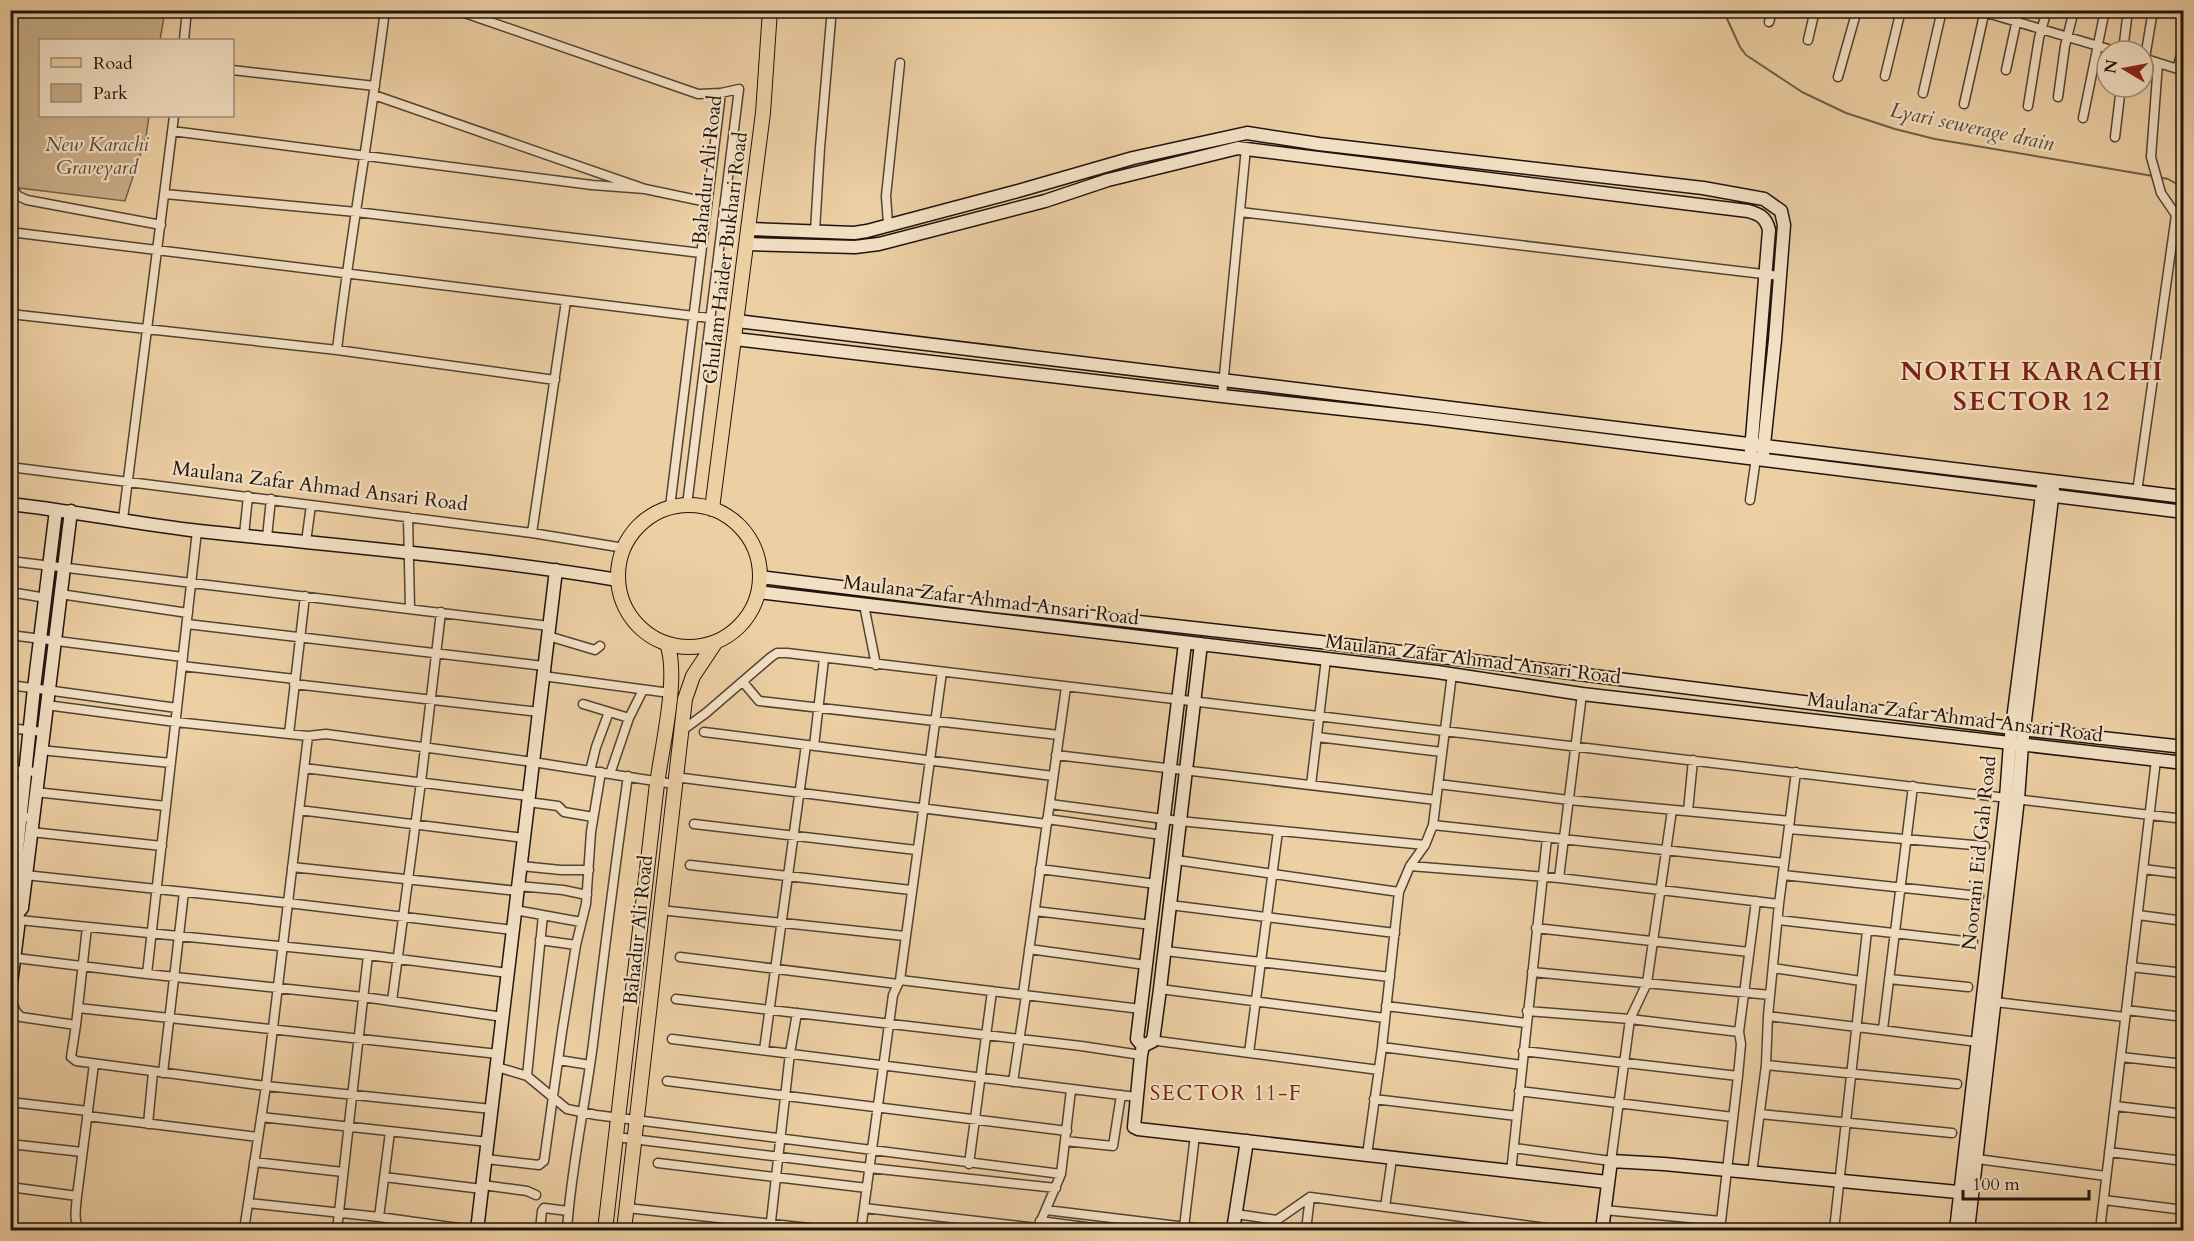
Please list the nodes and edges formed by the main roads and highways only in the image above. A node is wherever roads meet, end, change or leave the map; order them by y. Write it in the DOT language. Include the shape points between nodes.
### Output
graph roads {
  1 [pos="770,10"];
  2 [pos="712,509"];
  3 [pos="716,643"];
  4 [pos="667,644"];
  5 [pos="605,1230"];
  6 [pos="624,1230"];
  1 -- 2 [label="main road, Ghulam Haider Bukhari Road" via="763,113"];
  2 -- 3 [label="main road" via="730,518 750,539 760,577 746,619"];
  2 -- 4 [label="main road" via="670,507 642,522 624,548 618,569 621,599 630,616 650,636"];
  3 -- 4 [label="main road" via="696,647"];
  3 -- 6 [label="main road, Bahadur Ali Road" via="700,664 685,699"];
  4 -- 5 [label="main road, Bahadur Ali Road" via="672,664 670,693"];
}
